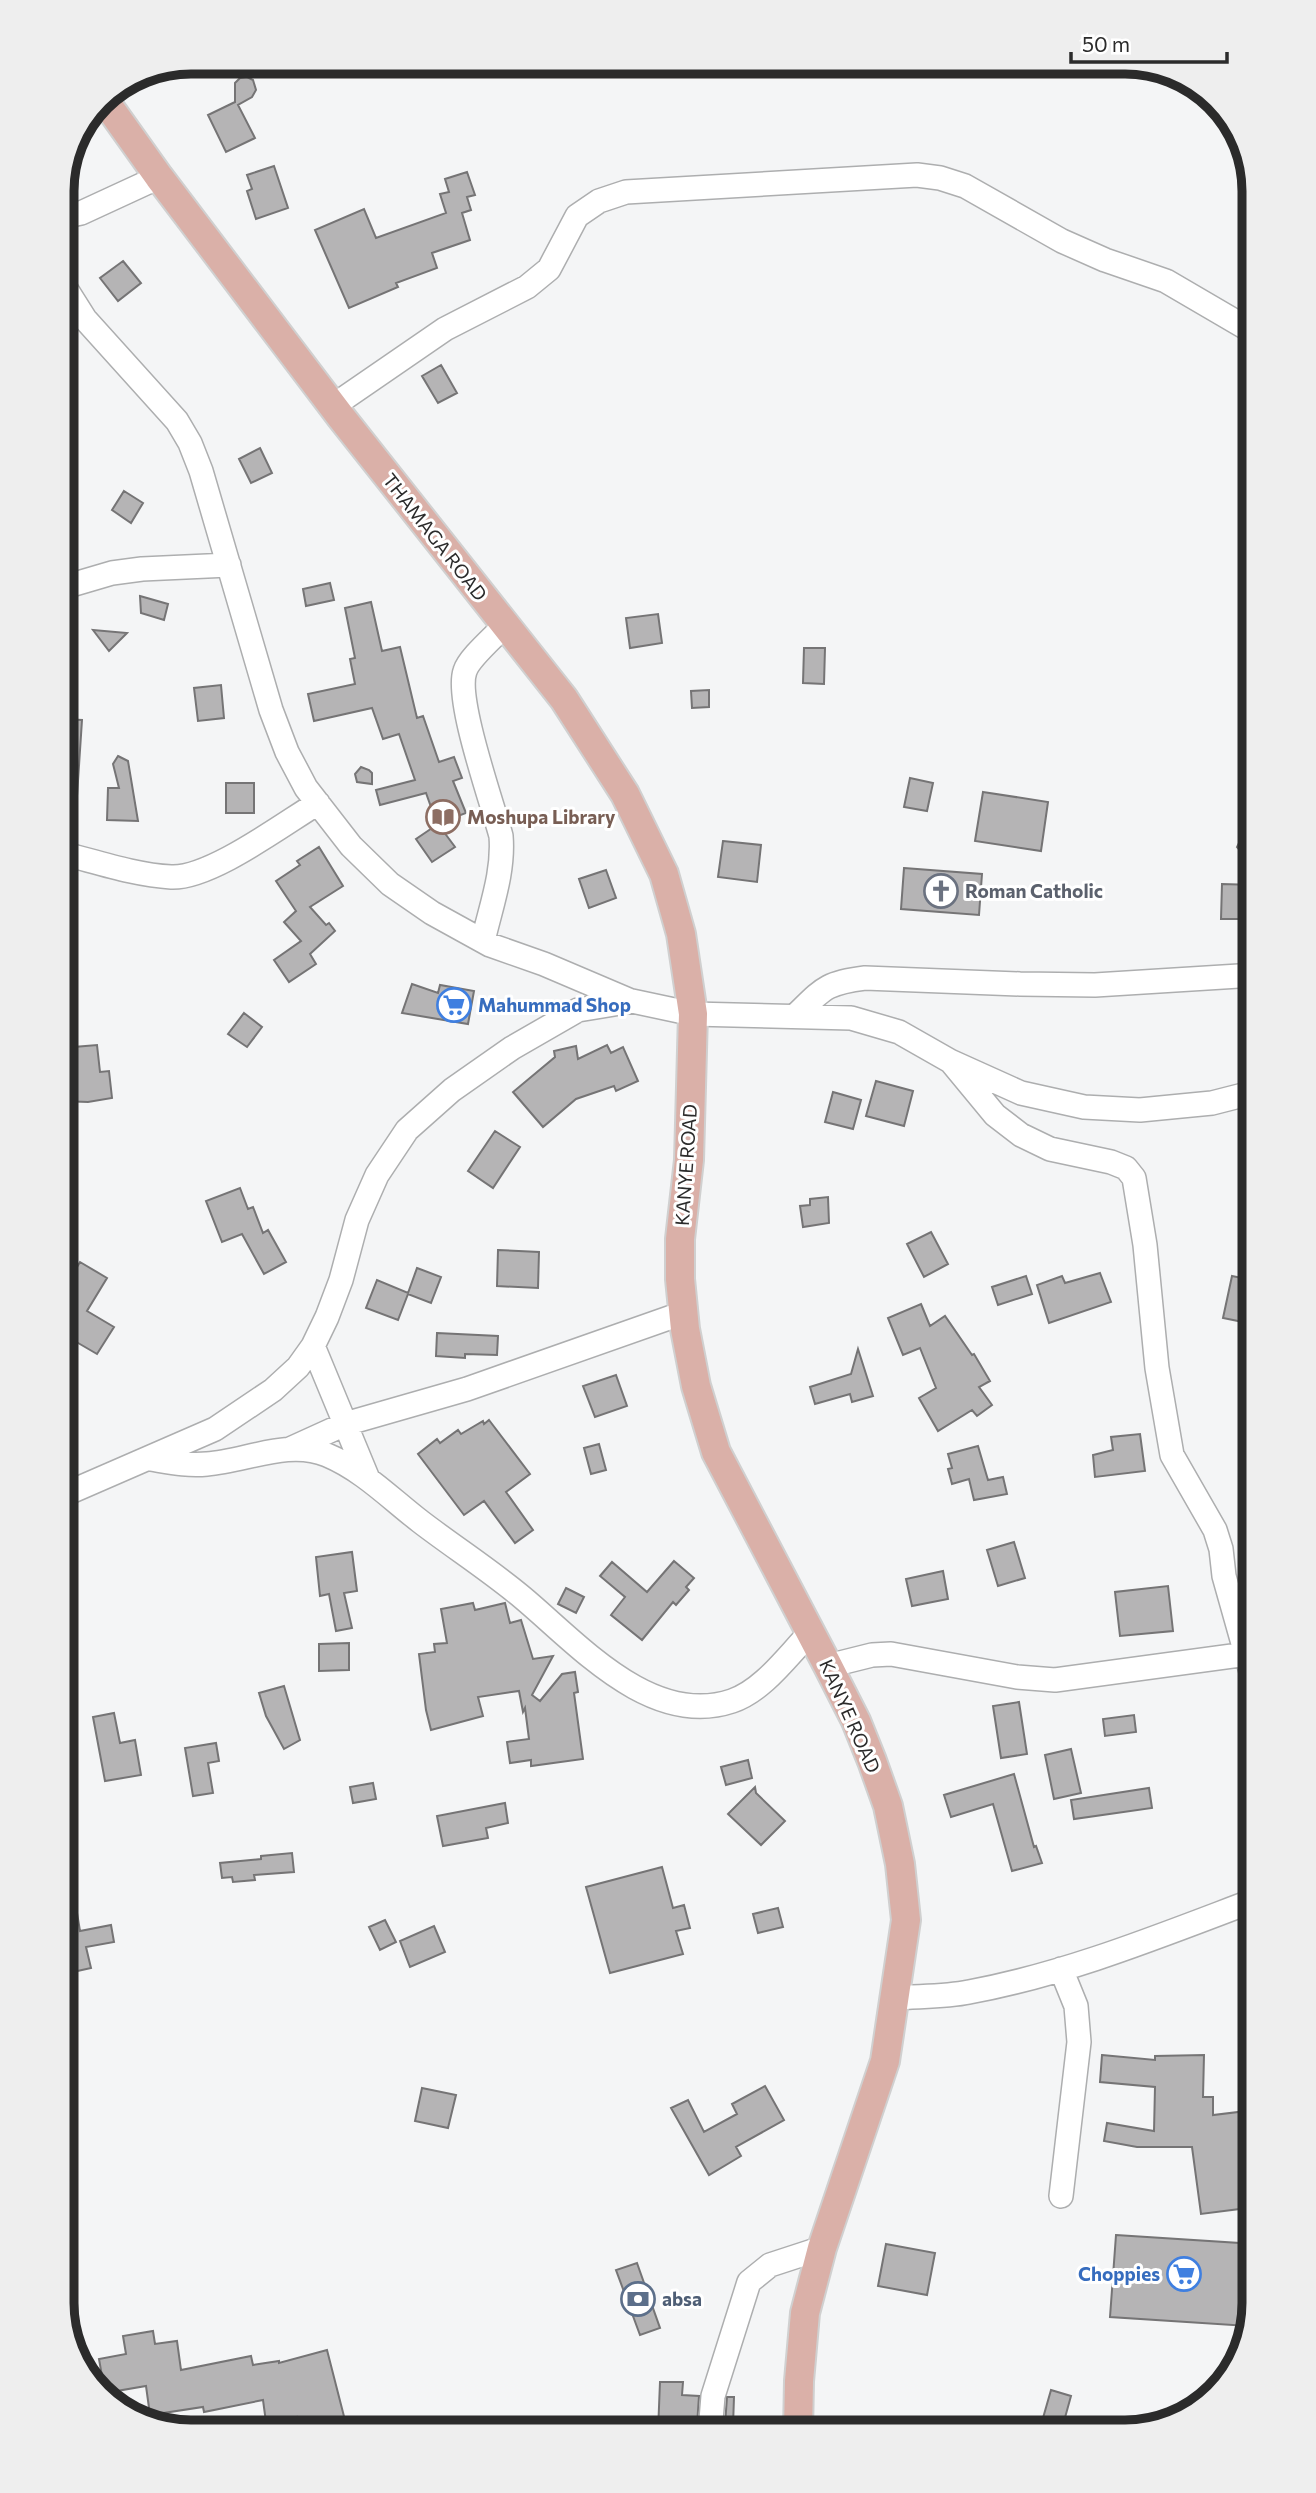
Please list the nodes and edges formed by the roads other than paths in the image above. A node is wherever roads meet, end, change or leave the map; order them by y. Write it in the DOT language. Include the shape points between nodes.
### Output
graph roads {
  1 [pos="109,107"];
  2 [pos="159,177"];
  3 [pos="74,214"];
  4 [pos="74,305"];
  5 [pos="1242,325"];
  6 [pos="333,406"];
  7 [pos="229,565"];
  8 [pos="74,584"];
  9 [pos="504,626"];
  10 [pos="318,803"];
  11 [pos="74,856"];
  12 [pos="483,941"];
  13 [pos="1242,976"];
  14 [pos="632,1001"];
  15 [pos="693,1014"];
  16 [pos="795,1016"];
  17 [pos="950,1060"];
  18 [pos="1242,1095"];
  19 [pos="684,1313"];
  20 [pos="313,1346"];
  21 [pos="345,1424"];
  22 [pos="290,1449"];
  23 [pos="149,1459"];
  24 [pos="368,1479"];
  25 [pos="74,1491"];
  26 [pos="811,1632"];
  27 [pos="1242,1637"];
  28 [pos="1242,1655"];
  29 [pos="828,1666"];
  30 [pos="1242,1905"];
  31 [pos="1061,1969"];
  32 [pos="894,1998"];
  33 [pos="1061,2196"];
  34 [pos="822,2248"];
  35 [pos="711,2420"];
  36 [pos="798,2420"];
  1 -- 2 [label="main road, THAMAGA ROAD"];
  2 -- 3 [label="street"];
  2 -- 6 [label="main road, THAMAGA ROAD"];
  4 -- 7 [label="street" via="177,421 201,471"];
  5 -- 6 [label="street" via="1166,281 1062,241 965,186 940,178 917,175 626,192 599,201 577,216 550,269 527,287 445,328"];
  6 -- 9 [label="main road, THAMAGA ROAD"];
  7 -- 8 [label="street" via="142,569"];
  7 -- 10 [label="street" via="275,721 306,788"];
  9 -- 12 [label="street" via="465,668 462,685 501,836 500,871"];
  9 -- 15 [label="main road, THAMAGA ROAD" via="564,699 625,794 663,874 681,934"];
  10 -- 11 [label="street" via="199,872 174,877 148,874"];
  10 -- 12 [label="street" via="351,846 390,884"];
  12 -- 14 [label="street"];
  13 -- 16 [label="street" via="1095,985 865,978 824,988"];
  14 -- 15 [label="street"];
  14 -- 20 [label="street" via="578,1010 462,1083 407,1130 377,1175 362,1209 332,1305"];
  15 -- 16 [label="street"];
  15 -- 19 [label="main road, KANYE ROAD" via="689,1160 680,1239"];
  16 -- 17 [label="street" via="851,1018 899,1032"];
  17 -- 18 [label="street" via="1021,1093 1084,1107 1140,1110"];
  17 -- 27 [label="street" via="995,1115 1021,1135 1050,1150 1111,1162 1126,1168 1134,1178 1172,1455 1215,1530"];
  19 -- 21 [label="street" via="467,1389"];
  19 -- 26 [label="main road, KANYE ROAD" via="696,1386 716,1452"];
  20 -- 21 [label="street"];
  20 -- 23 [label="street" via="273,1390 215,1429"];
  21 -- 22 [label="street"];
  21 -- 24 [label="street"];
  22 -- 23 [label="street" via="210,1464"];
  22 -- 24 [label="street" via="327,1455"];
  23 -- 25 [label="street"];
  24 -- 26 [label="street" via="520,1596 614,1676 641,1692 677,1703 732,1701 756,1688"];
  26 -- 29 [label="main road, KANYE ROAD"];
  28 -- 29 [label="street" via="1055,1680 891,1654"];
  29 -- 32 [label="main road, KANYE ROAD" via="872,1761 888,1806 900,1864 906,1920"];
  30 -- 31 [label="street"];
  31 -- 32 [label="street" via="966,1993"];
  31 -- 33 [label="street" via="1076,2006 1079,2042"];
  32 -- 34 [label="main road, KANYE ROAD" via="885,2061"];
  34 -- 35 [label="street" via="769,2265 749,2281 713,2396"];
  34 -- 36 [label="main road, KANYE ROAD" via="805,2313"];
}
